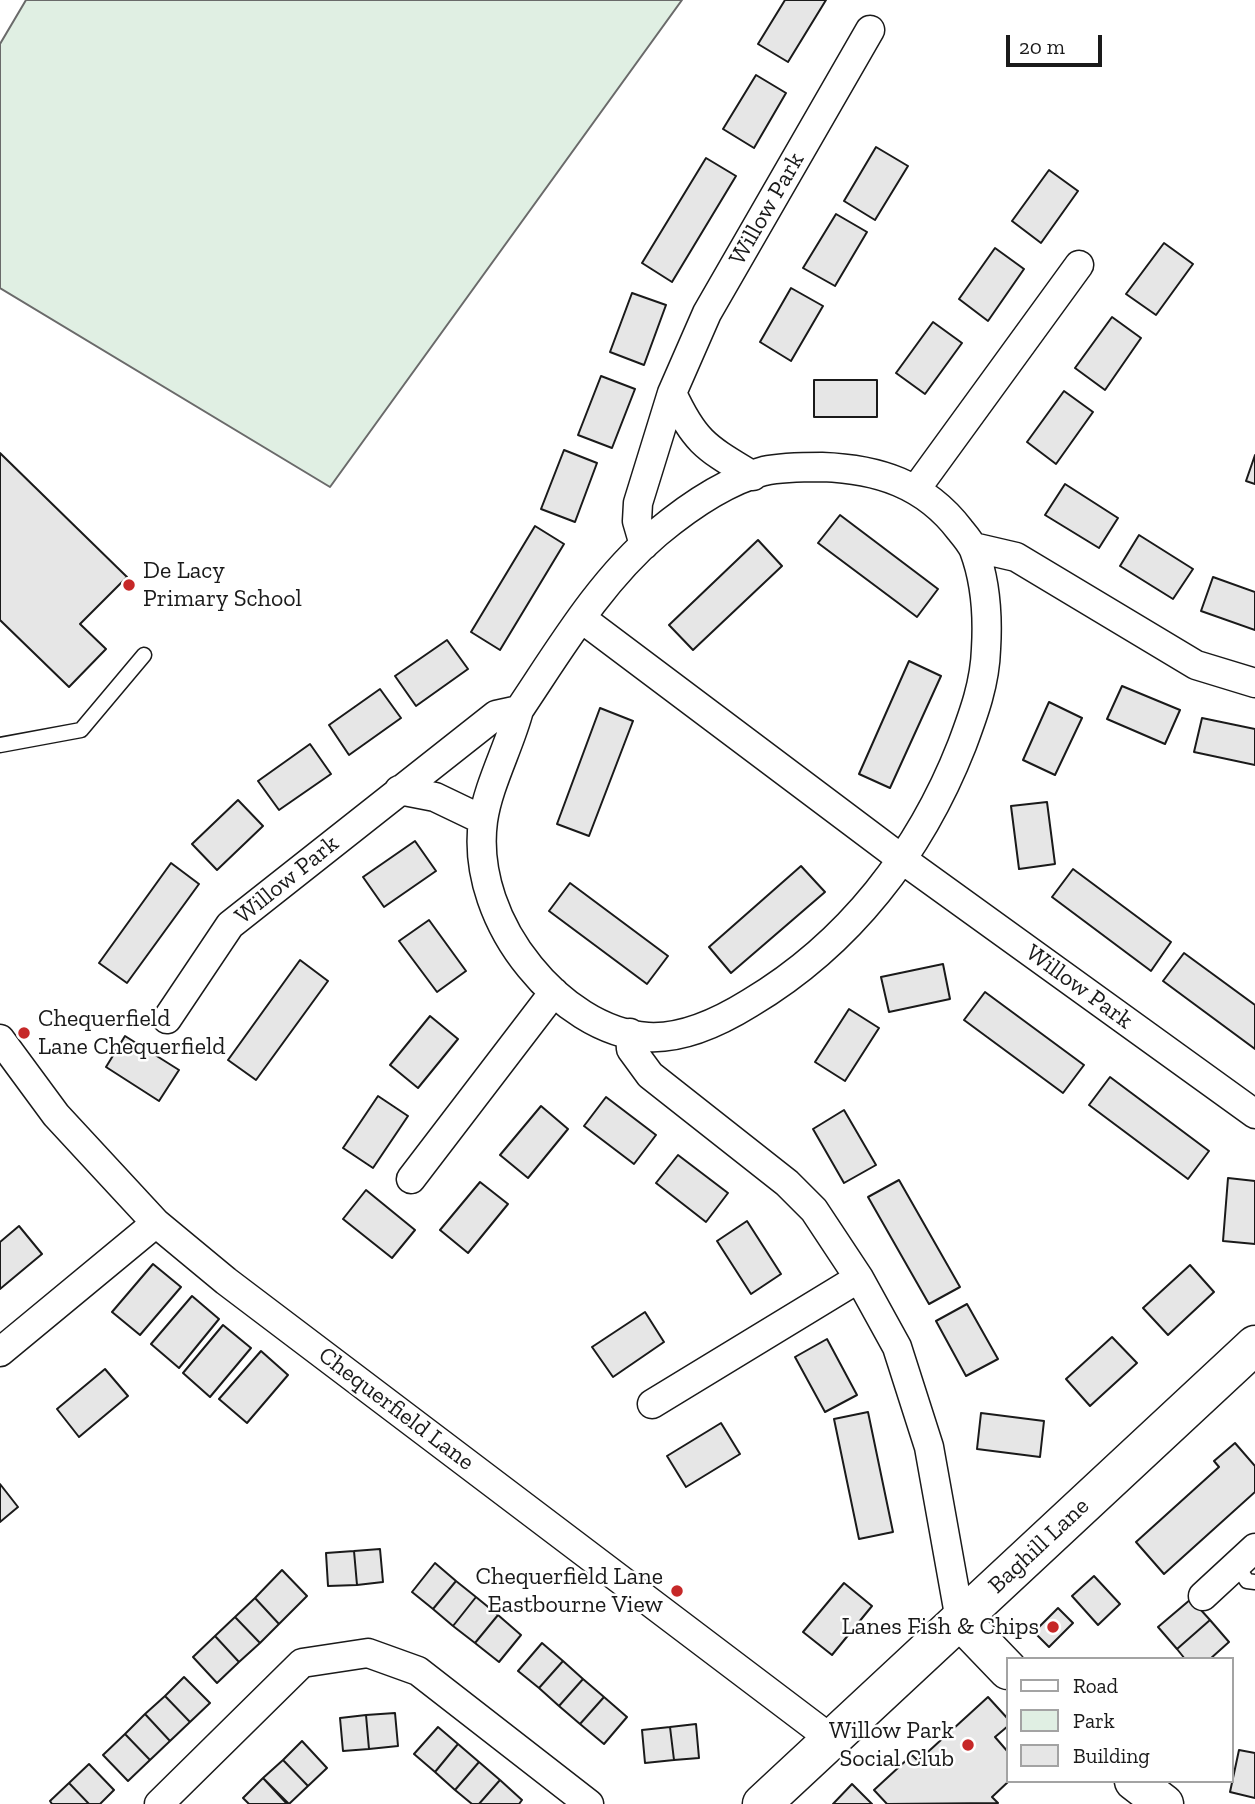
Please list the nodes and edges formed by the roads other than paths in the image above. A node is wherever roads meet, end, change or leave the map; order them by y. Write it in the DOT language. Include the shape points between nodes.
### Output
graph roads {
  1 [pos="870,30"];
  2 [pos="1079,265"];
  3 [pos="672,393"];
  4 [pos="753,476"];
  5 [pos="916,489"];
  6 [pos="644,545"];
  7 [pos="973,547"];
  8 [pos="581,618"];
  9 [pos="144,655"];
  10 [pos="1255,683"];
  11 [pos="519,710"];
  12 [pos="0,745"];
  13 [pos="399,790"];
  14 [pos="483,820"];
  15 [pos="903,860"];
  16 [pos="554,992"];
  17 [pos="167,1019"];
  18 [pos="630,1033"];
  19 [pos="0,1039"];
  20 [pos="1255,1114"];
  21 [pos="411,1180"];
  22 [pos="156,1223"];
  23 [pos="859,1278"];
  24 [pos="1255,1345"];
  25 [pos="0,1352"];
  26 [pos="652,1404"];
  27 [pos="1249,1565"];
  28 [pos="1203,1596"];
  29 [pos="960,1620"];
  30 [pos="1006,1668"];
  31 [pos="831,1739"];
  32 [pos="1137,1783"];
  33 [pos="159,1804"];
  34 [pos="589,1804"];
  35 [pos="762,1804"];
  36 [pos="1164,1804"];
  1 -- 3 [label="street, Willow Park" via="707,313"];
  2 -- 5 [label="street"];
  3 -- 4 [label="street" via="703,445"];
  3 -- 6 [label="street, Willow Park" via="638,503 637,521"];
  4 -- 5 [label="street" via="810,467 857,468 890,476"];
  4 -- 6 [label="street" via="696,505"];
  5 -- 7 [label="street" via="947,513"];
  6 -- 8 [label="street"];
  7 -- 10 [label="street" via="1016,557 1196,665"];
  7 -- 15 [label="street" via="986,600 980,700 945,789"];
  8 -- 11 [label="street"];
  8 -- 15 [label="street, Willow Park"];
  9 -- 12 [label="lane" via="81,730"];
  11 -- 13 [label="street, Willow Park" via="496,715"];
  11 -- 14 [label="street"];
  13 -- 14 [label="street" via="435,797"];
  13 -- 17 [label="street, Willow Park" via="230,925"];
  14 -- 16 [label="street" via="486,876 494,909 519,953"];
  15 -- 18 [label="street" via="873,901 779,986 726,1018 680,1033 650,1037"];
  15 -- 20 [label="street, Willow Park"];
  16 -- 18 [label="street" via="608,1029"];
  16 -- 21 [label="street"];
  18 -- 23 [label="street" via="631,1049 650,1075 787,1182 814,1210"];
  19 -- 22 [label="street, Chequerfield Lane" via="56,1115"];
  22 -- 25 [label="street"];
  22 -- 31 [label="street, Chequerfield Lane" via="226,1281"];
  23 -- 26 [label="street"];
  23 -- 29 [label="street" via="897,1347 929,1447"];
  24 -- 29 [label="street, Baghill Lane"];
  27 -- 28 [label="street"];
  29 -- 30 [label="street"];
  29 -- 31 [label="street, Baghill Lane"];
  31 -- 35 [label="street, Baghill Lane"];
  32 -- 36 [label="street"];
  33 -- 34 [label="street" via="302,1663 368,1653 418,1671"];
}
